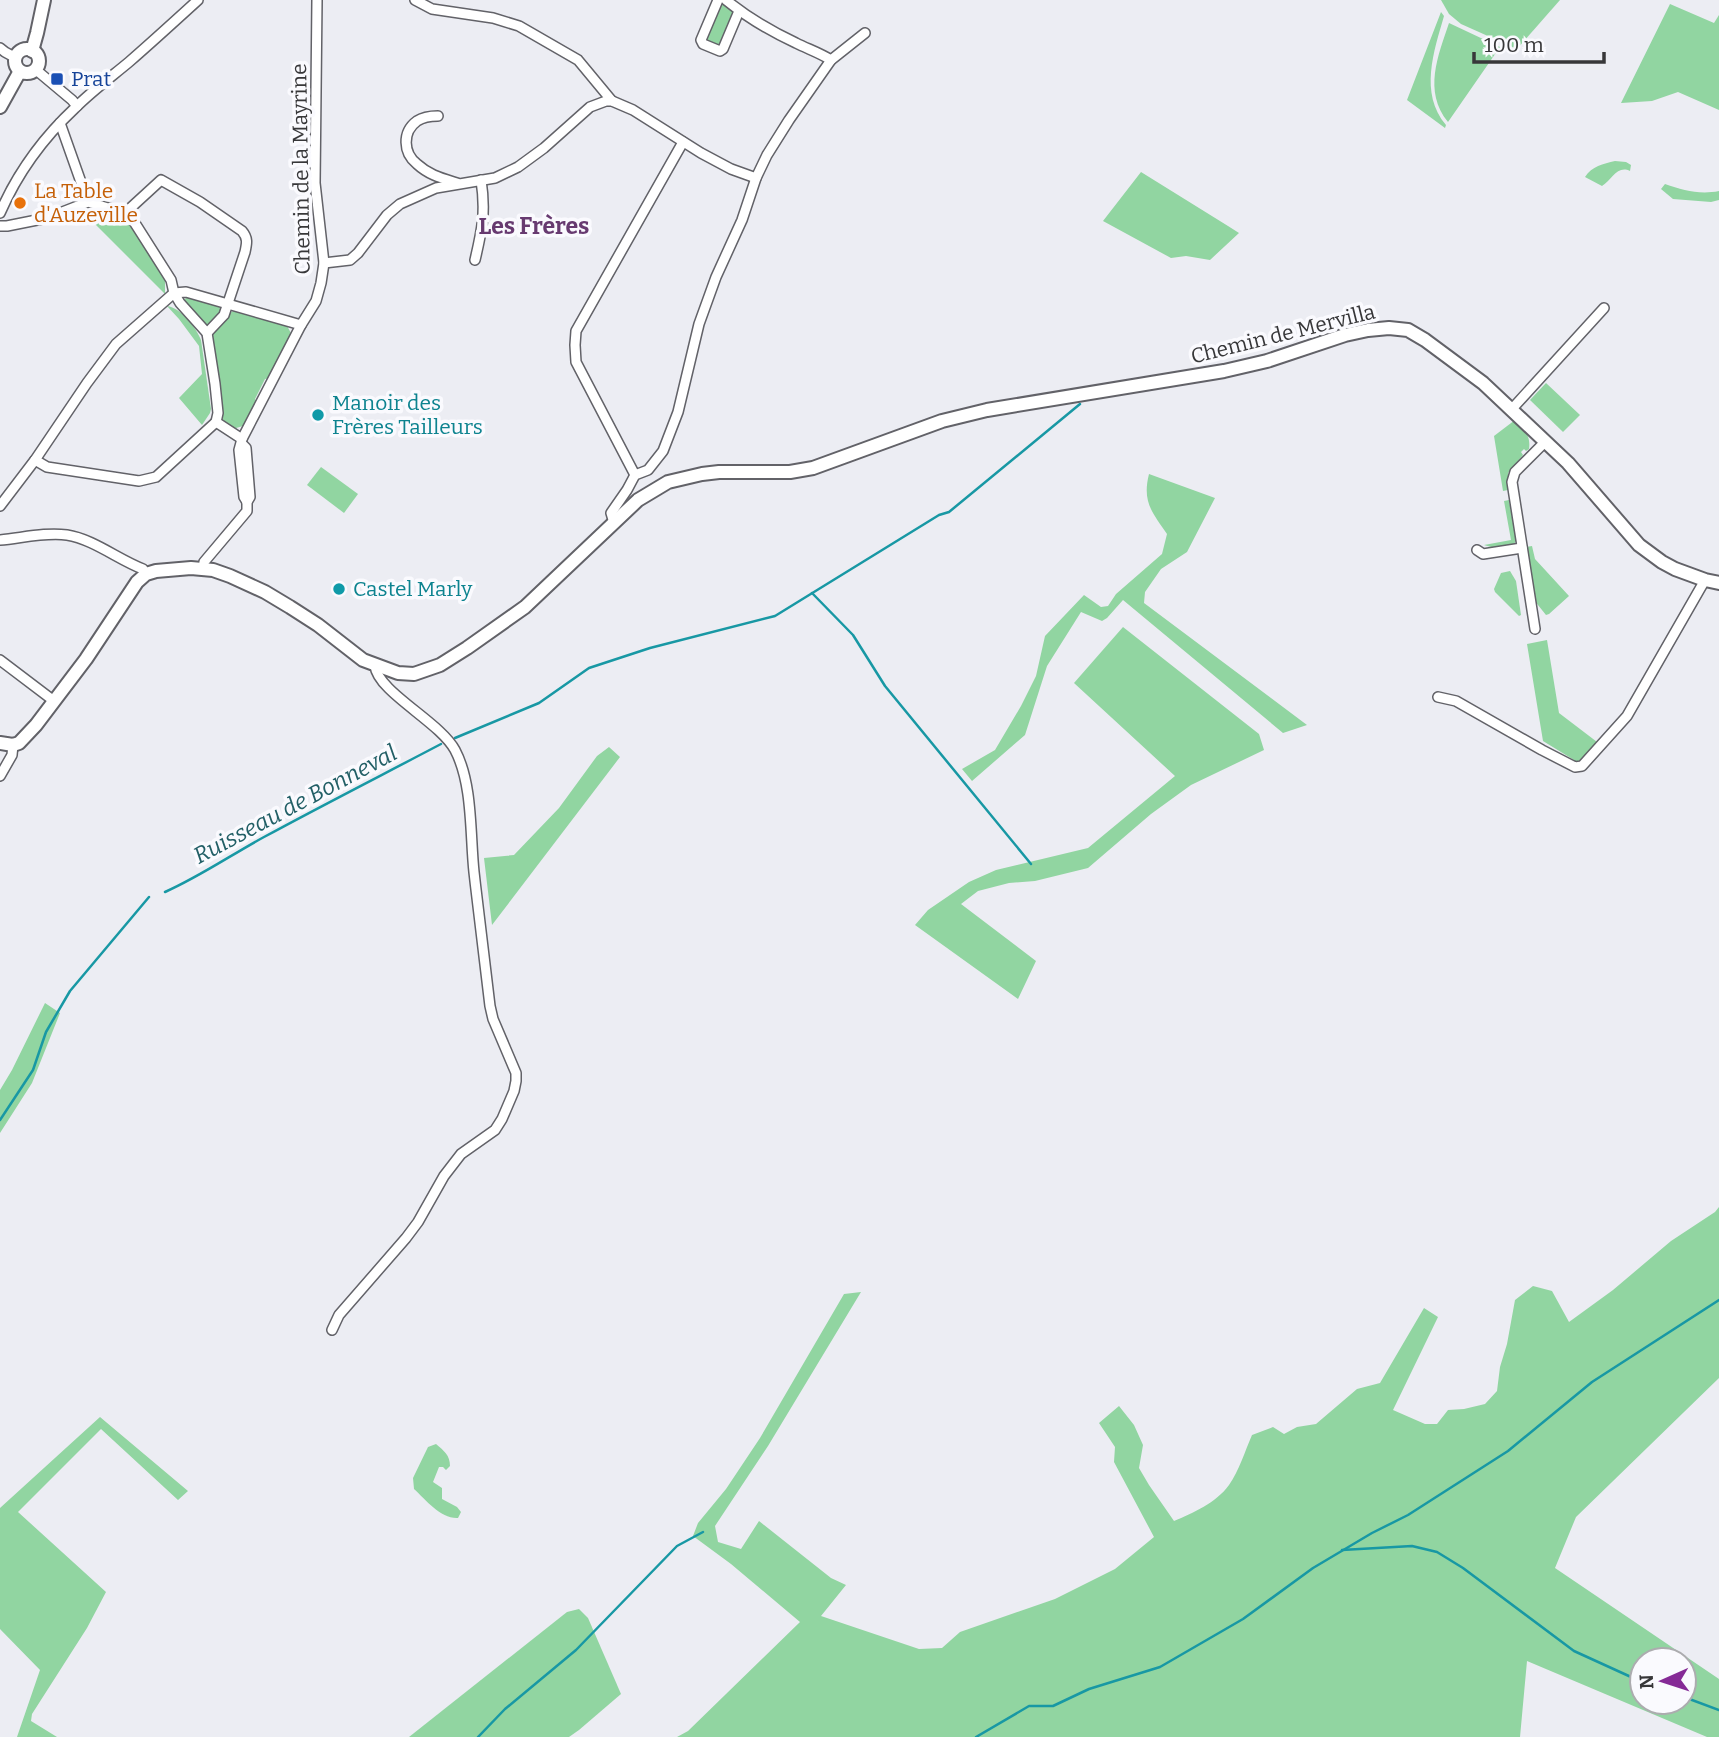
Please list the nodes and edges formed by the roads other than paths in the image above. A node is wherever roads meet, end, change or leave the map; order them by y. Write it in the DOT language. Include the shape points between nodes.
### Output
graph roads {
  1 [pos="44,0"];
  2 [pos="198,0"];
  3 [pos="317,0"];
  4 [pos="415,0"];
  5 [pos="718,0"];
  6 [pos="726,0"];
  7 [pos="739,11"];
  8 [pos="865,33"];
  9 [pos="0,48"];
  10 [pos="32,51"];
  11 [pos="16,58"];
  12 [pos="831,60"];
  13 [pos="35,69"];
  14 [pos="20,71"];
  15 [pos="612,101"];
  16 [pos="77,106"];
  17 [pos="0,107"];
  18 [pos="438,116"];
  19 [pos="60,123"];
  20 [pos="683,142"];
  21 [pos="756,178"];
  22 [pos="481,180"];
  23 [pos="460,184"];
  24 [pos="88,202"];
  25 [pos="0,213"];
  26 [pos="125,213"];
  27 [pos="0,226"];
  28 [pos="475,260"];
  29 [pos="324,264"];
  30 [pos="174,293"];
  31 [pos="227,302"];
  32 [pos="1604,309"];
  33 [pos="301,325"];
  34 [pos="207,334"];
  35 [pos="1511,410"];
  36 [pos="216,422"];
  37 [pos="242,442"];
  38 [pos="1545,442"];
  39 [pos="35,460"];
  40 [pos="635,475"];
  41 [pos="0,506"];
  42 [pos="614,523"];
  43 [pos="0,540"];
  44 [pos="1522,548"];
  45 [pos="1477,550"];
  46 [pos="203,568"];
  47 [pos="146,574"];
  48 [pos="1705,580"];
  49 [pos="1719,583"];
  50 [pos="1535,629"];
  51 [pos="0,660"];
  52 [pos="375,666"];
  53 [pos="1438,697"];
  54 [pos="54,701"];
  55 [pos="7,744"];
  56 [pos="0,776"];
  57 [pos="332,1330"];
  1 -- 10 [label="street"];
  2 -- 16 [label="street"];
  3 -- 29 [label="street, Chemin de la Mayrine" via="315,183"];
  4 -- 15 [label="street" via="432,9 519,26 578,60"];
  5 -- 7 [label="street" via="701,40 704,44 723,50"];
  6 -- 7 [label="street"];
  7 -- 12 [label="street"];
  8 -- 12 [label="street"];
  9 -- 11 [label="street"];
  10 -- 11 [label="street" via="20,51"];
  10 -- 13 [label="street" via="38,59"];
  11 -- 14 [label="street"];
  12 -- 21 [label="street"];
  13 -- 14 [label="street"];
  13 -- 16 [label="street"];
  14 -- 17 [label="street"];
  15 -- 20 [label="street"];
  15 -- 22 [label="street" via="590,107 518,167"];
  16 -- 19 [label="street"];
  18 -- 23 [label="street" via="415,122 405,147 414,162 433,176"];
  19 -- 24 [label="street"];
  19 -- 25 [label="street" via="40,146"];
  20 -- 21 [label="street"];
  20 -- 40 [label="street" via="576,331 576,362"];
  21 -- 40 [label="street" via="699,324 678,412 663,451 648,470"];
  22 -- 23 [label="street"];
  22 -- 28 [label="street" via="485,202"];
  23 -- 29 [label="street" via="436,188 400,204 350,260"];
  24 -- 26 [label="street"];
  24 -- 27 [label="street" via="47,218"];
  26 -- 30 [label="street" via="171,280"];
  26 -- 31 [label="street" via="160,180 242,231 248,242"];
  29 -- 33 [label="street, Chemin de la Mayrine" via="316,302"];
  30 -- 31 [label="street"];
  30 -- 34 [label="street"];
  30 -- 39 [label="street" via="116,344"];
  31 -- 33 [label="street"];
  31 -- 34 [label="street"];
  32 -- 35 [label="street"];
  33 -- 37 [label="street, Chemin de la Mayrine"];
  34 -- 36 [label="street"];
  35 -- 38 [label="street, Chemin de Mervilla"];
  35 -- 42 [label="street, Chemin de Mervilla" via="1483,383 1408,330 1368,330 1224,372 963,415 813,468 719,472 668,482 638,500"];
  36 -- 37 [label="street"];
  36 -- 39 [label="street" via="156,477 139,481 47,467"];
  37 -- 46 [label="street, Chemin de la Mayrine" via="239,450 247,511"];
  38 -- 44 [label="street" via="1515,472 1512,482"];
  38 -- 48 [label="street, Chemin de Mervilla" via="1639,545 1675,569"];
  39 -- 41 [label="street"];
  40 -- 42 [label="street" via="611,513"];
  42 -- 52 [label="street, Chemin de Mervilla" via="525,607 440,665 406,674"];
  43 -- 47 [label="street" via="68,535 144,569"];
  44 -- 45 [label="street" via="1483,554"];
  44 -- 50 [label="street"];
  46 -- 47 [label="street"];
  46 -- 52 [label="street" via="265,592"];
  47 -- 54 [label="street"];
  48 -- 49 [label="street, Chemin de Mervilla"];
  48 -- 53 [label="street" via="1627,716 1582,766 1575,767 1542,750 1456,701"];
  51 -- 54 [label="street"];
  52 -- 57 [label="street" via="384,684 446,737 458,756 468,800 490,1006 516,1081 495,1130 461,1154 443,1176 418,1222 339,1315"];
  54 -- 55 [label="street" via="25,738"];
  55 -- 56 [label="street" via="12,755"];
}
